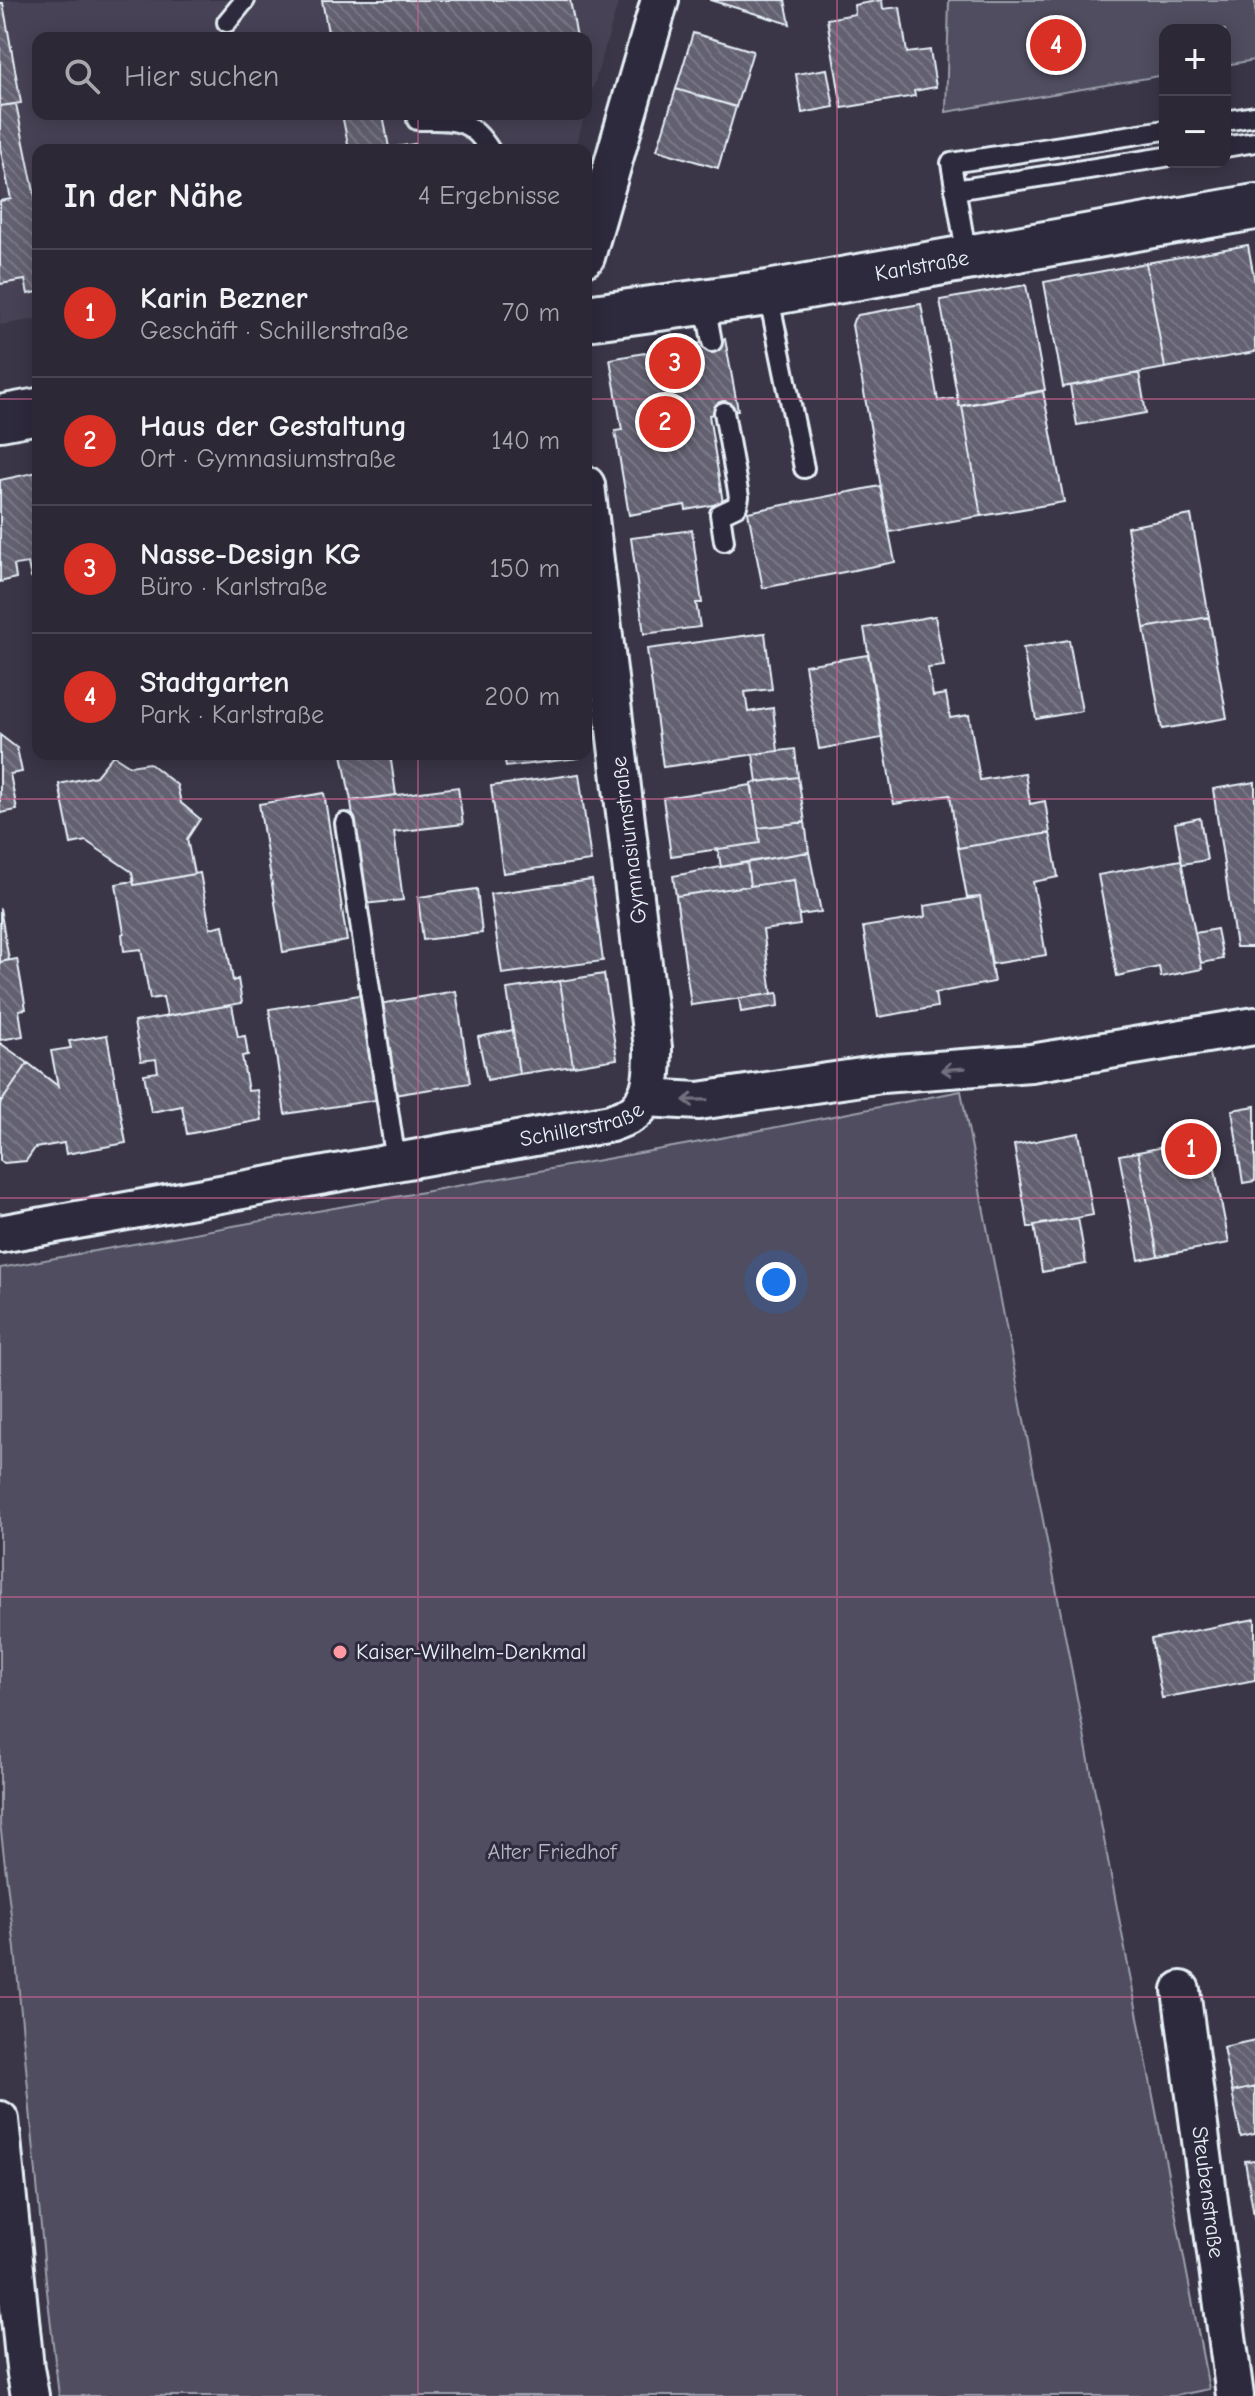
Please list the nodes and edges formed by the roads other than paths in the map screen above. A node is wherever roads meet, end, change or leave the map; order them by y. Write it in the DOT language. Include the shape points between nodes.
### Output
graph roads {
  1 [pos="245,0"];
  2 [pos="660,0"];
  3 [pos="227,22"];
  4 [pos="1255,116"];
  5 [pos="417,120"];
  6 [pos="458,120"];
  7 [pos="458,120"];
  8 [pos="1231,120"];
  9 [pos="1159,131"];
  10 [pos="1255,142"];
  11 [pos="486,144"];
  12 [pos="1231,146"];
  13 [pos="1159,158"];
  14 [pos="955,190"];
  15 [pos="1255,207"];
  16 [pos="593,210"];
  17 [pos="967,258"];
  18 [pos="768,293"];
  19 [pos="592,318"];
  20 [pos="32,412"];
  21 [pos="724,412"];
  22 [pos="0,418"];
  23 [pos="804,468"];
  24 [pos="592,535"];
  25 [pos="724,541"];
  26 [pos="345,823"];
  27 [pos="1255,1026"];
  28 [pos="645,1098"];
  29 [pos="396,1162"];
  30 [pos="0,1234"];
  31 [pos="1181,1990"];
  32 [pos="0,2120"];
  33 [pos="30,2396"];
  34 [pos="1235,2396"];
  1 -- 3 [label="lane"];
  2 -- 16 [label="street"];
  4 -- 8 [label="lane"];
  5 -- 7 [label="lane"];
  6 -- 11 [label="lane"];
  9 -- 14 [label="lane" via="951,163"];
  10 -- 12 [label="lane"];
  13 -- 14 [label="lane"];
  14 -- 17 [label="lane"];
  15 -- 17 [label="street, Karlstraße"];
  17 -- 18 [label="street, Karlstraße"];
  18 -- 19 [label="street, Karlstraße" via="708,322"];
  18 -- 23 [label="lane"];
  20 -- 22 [label="street"];
  21 -- 25 [label="lane" via="739,497 737,506 720,514"];
  24 -- 28 [label="street, Gymnasiumstraße" via="653,1048 653,1077"];
  26 -- 29 [label="lane"];
  27 -- 28 [label="street, Schillerstraße, one-way" via="1031,1063 882,1074 699,1101"];
  28 -- 29 [label="street, Schillerstraße" via="635,1112 611,1123"];
  29 -- 30 [label="street, Schillerstraße"];
  31 -- 34 [label="street, Steubenstraße"];
  32 -- 33 [label="street"];
}
